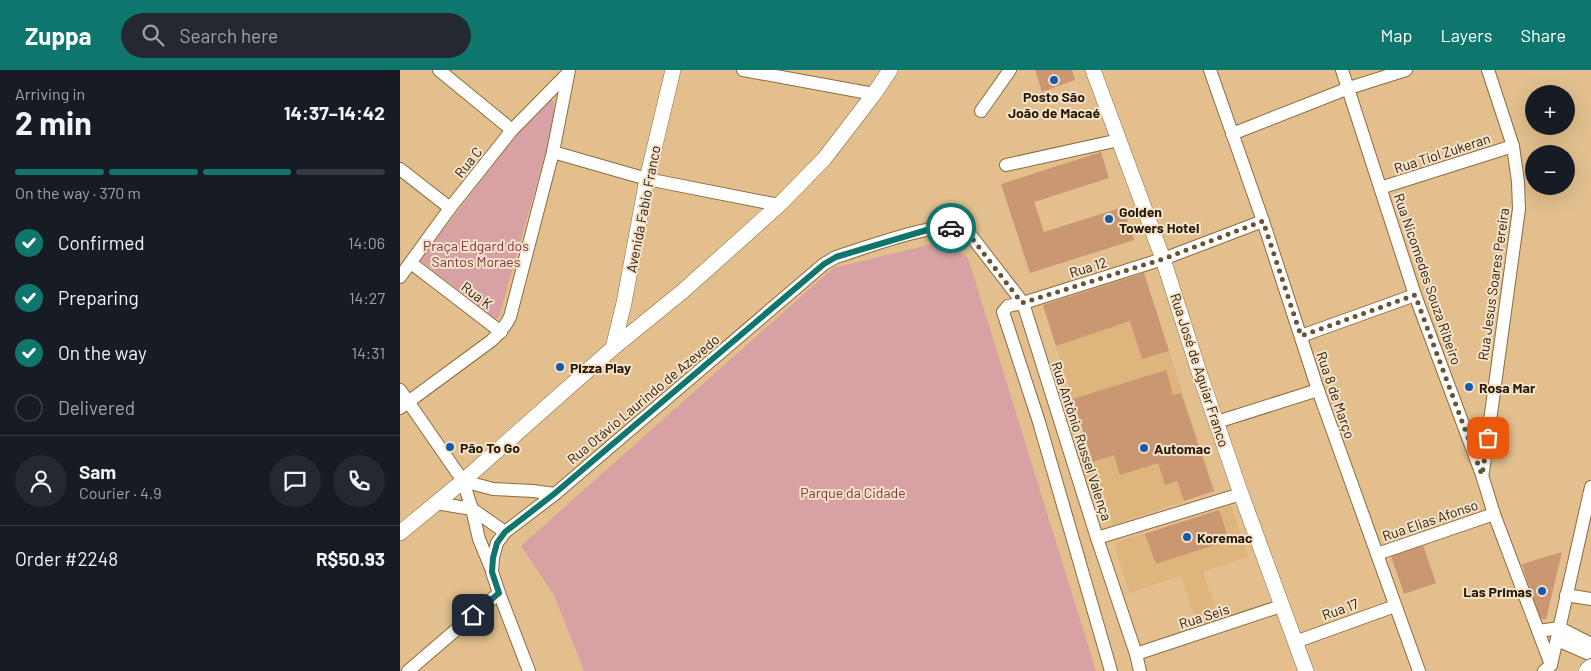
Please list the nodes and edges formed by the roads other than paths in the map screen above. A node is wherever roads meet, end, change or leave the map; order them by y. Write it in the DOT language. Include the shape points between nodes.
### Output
graph roads {
  1 [pos="439,70"];
  2 [pos="673,70"];
  3 [pos="743,70"];
  4 [pos="890,70"];
  5 [pos="1010,70"];
  6 [pos="1094,70"];
  7 [pos="1210,70"];
  8 [pos="1342,70"];
  9 [pos="1406,70"];
  10 [pos="1488,70"];
  11 [pos="568,72"];
  12 [pos="1349,88"];
  13 [pos="874,94"];
  14 [pos="981,111"];
  15 [pos="512,130"];
  16 [pos="1232,134"];
  17 [pos="1120,140"];
  18 [pos="1512,146"];
  19 [pos="554,152"];
  20 [pos="1006,166"];
  21 [pos="400,169"];
  22 [pos="647,179"];
  23 [pos="1380,188"];
  24 [pos="779,205"];
  25 [pos="450,208"];
  26 [pos="1263,221"];
  27 [pos="968,233"];
  28 [pos="1163,259"];
  29 [pos="411,263"];
  30 [pos="400,277"];
  31 [pos="1415,295"];
  32 [pos="624,303"];
  33 [pos="1022,303"];
  34 [pos="652,315"];
  35 [pos="501,332"];
  36 [pos="1301,336"];
  37 [pos="613,348"];
  38 [pos="400,390"];
  39 [pos="1318,390"];
  40 [pos="404,405"];
  41 [pos="1218,422"];
  42 [pos="1482,475"];
  43 [pos="462,481"];
  44 [pos="1591,487"];
  45 [pos="554,494"];
  46 [pos="1241,494"];
  47 [pos="436,503"];
  48 [pos="472,509"];
  49 [pos="1494,514"];
  50 [pos="505,532"];
  51 [pos="400,533"];
  52 [pos="1097,538"];
  53 [pos="1376,554"];
  54 [pos="492,572"];
  55 [pos="499,593"];
  56 [pos="1566,595"];
  57 [pos="1591,599"];
  58 [pos="1281,606"];
  59 [pos="1395,606"];
  60 [pos="1538,631"];
  61 [pos="1558,634"];
  62 [pos="1295,642"];
  63 [pos="1136,654"];
  64 [pos="1590,655"];
  65 [pos="1548,668"];
  66 [pos="408,671"];
  67 [pos="529,671"];
  68 [pos="1111,671"];
  69 [pos="1140,671"];
  70 [pos="1306,671"];
  71 [pos="1419,671"];
  72 [pos="1588,671"];
  1 -- 15 [label="street"];
  2 -- 22 [label="main road, Avenida Fabio Franco"];
  3 -- 13 [label="street"];
  4 -- 13 [label="main road"];
  5 -- 14 [label="street"];
  6 -- 17 [label="main road, Rua José de Aguiar Franco"];
  7 -- 16 [label="street, Rua 8 de Março"];
  8 -- 12 [label="street, Rua Nicomedes Souza Ribeiro"];
  9 -- 12 [label="street"];
  10 -- 18 [label="street, Rua Jesus Soares Pereira"];
  11 -- 15 [label="street, Rua C"];
  11 -- 19 [label="street"];
  12 -- 16 [label="street"];
  12 -- 23 [label="street, Rua Nicomedes Souza Ribeiro"];
  13 -- 24 [label="main road" via="824,158"];
  15 -- 25 [label="street, Rua C"];
  16 -- 26 [label="street, Rua 8 de Março"];
  17 -- 20 [label="street"];
  17 -- 28 [label="main road, Rua José de Aguiar Franco"];
  18 -- 23 [label="street, Rua Tiol Zukeran"];
  18 -- 42 [label="street, Rua Jesus Soares Pereira" via="1519,209"];
  19 -- 22 [label="street"];
  19 -- 35 [label="street" via="510,317"];
  21 -- 25 [label="street"];
  22 -- 24 [label="street"];
  22 -- 32 [label="main road, Avenida Fabio Franco"];
  23 -- 31 [label="street, Rua Nicomedes Souza Ribeiro"];
  24 -- 34 [label="main road"];
  25 -- 29 [label="street, Rua C"];
  26 -- 28 [label="street, Rua 12"];
  26 -- 36 [label="street, Rua 8 de Março"];
  27 -- 33 [label="street, Rua Antônio Russel Valença"];
  27 -- 45 [label="street, Rua Otávio Laurindo de Azevedo" via="959,228 927,230 836,257 824,264"];
  28 -- 33 [label="street, Rua 12"];
  28 -- 41 [label="main road, Rua José de Aguiar Franco"];
  29 -- 30 [label="street, Rua C"];
  29 -- 35 [label="street, Rua K"];
  31 -- 36 [label="street"];
  31 -- 42 [label="street, Rua Nicomedes Souza Ribeiro"];
  32 -- 34 [label="main road" via="633,316 645,318"];
  32 -- 37 [label="main road, Avenida Fabio Franco"];
  33 -- 52 [label="street, Rua Antônio Russel Valença"];
  33 -- 68 [label="street, Rua 12" via="1008,306 1003,312 1004,318"];
  34 -- 37 [label="main road"];
  35 -- 40 [label="street"];
  36 -- 39 [label="street, Rua 8 de Março"];
  37 -- 43 [label="main road"];
  38 -- 40 [label="street"];
  39 -- 41 [label="street"];
  39 -- 53 [label="street, Rua 8 de Março"];
  40 -- 43 [label="street"];
  41 -- 46 [label="main road, Rua José de Aguiar Franco"];
  42 -- 49 [label="street, Rua Nicomedes Souza Ribeiro"];
  43 -- 45 [label="street" via="493,490"];
  43 -- 47 [label="main road"];
  43 -- 48 [label="street"];
  44 -- 56 [label="street"];
  45 -- 50 [label="street, Rua Otávio Laurindo de Azevedo"];
  46 -- 52 [label="street"];
  46 -- 58 [label="main road, Rua José de Aguiar Franco"];
  47 -- 48 [label="street"];
  47 -- 51 [label="main road"];
  48 -- 50 [label="street"];
  48 -- 54 [label="street"];
  49 -- 53 [label="street, Rua Elias Afonso"];
  49 -- 60 [label="street, Rua Nicomedes Souza Ribeiro"];
  50 -- 54 [label="street, Rua Otávio Laurindo de Azevedo" via="497,543"];
  52 -- 63 [label="street, Rua Antônio Russel Valença"];
  53 -- 59 [label="street, Rua 8 de Março"];
  54 -- 55 [label="street, Rua Otávio Laurindo de Azevedo"];
  55 -- 66 [label="street"];
  55 -- 67 [label="street, Rua Otávio Laurindo de Azevedo"];
  56 -- 57 [label="street"];
  56 -- 61 [label="street"];
  58 -- 62 [label="main road, Rua José de Aguiar Franco"];
  58 -- 63 [label="street, Rua Seis"];
  59 -- 62 [label="street, Rua 17"];
  59 -- 71 [label="street, Rua 8 de Março"];
  60 -- 61 [label="street"];
  60 -- 65 [label="street, Rua Nicomedes Souza Ribeiro"];
  61 -- 64 [label="street"];
  61 -- 65 [label="street"];
  62 -- 70 [label="main road, Rua José de Aguiar Franco"];
  63 -- 69 [label="street, Rua Antônio Russel Valença"];
  64 -- 72 [label="highway"];
}
